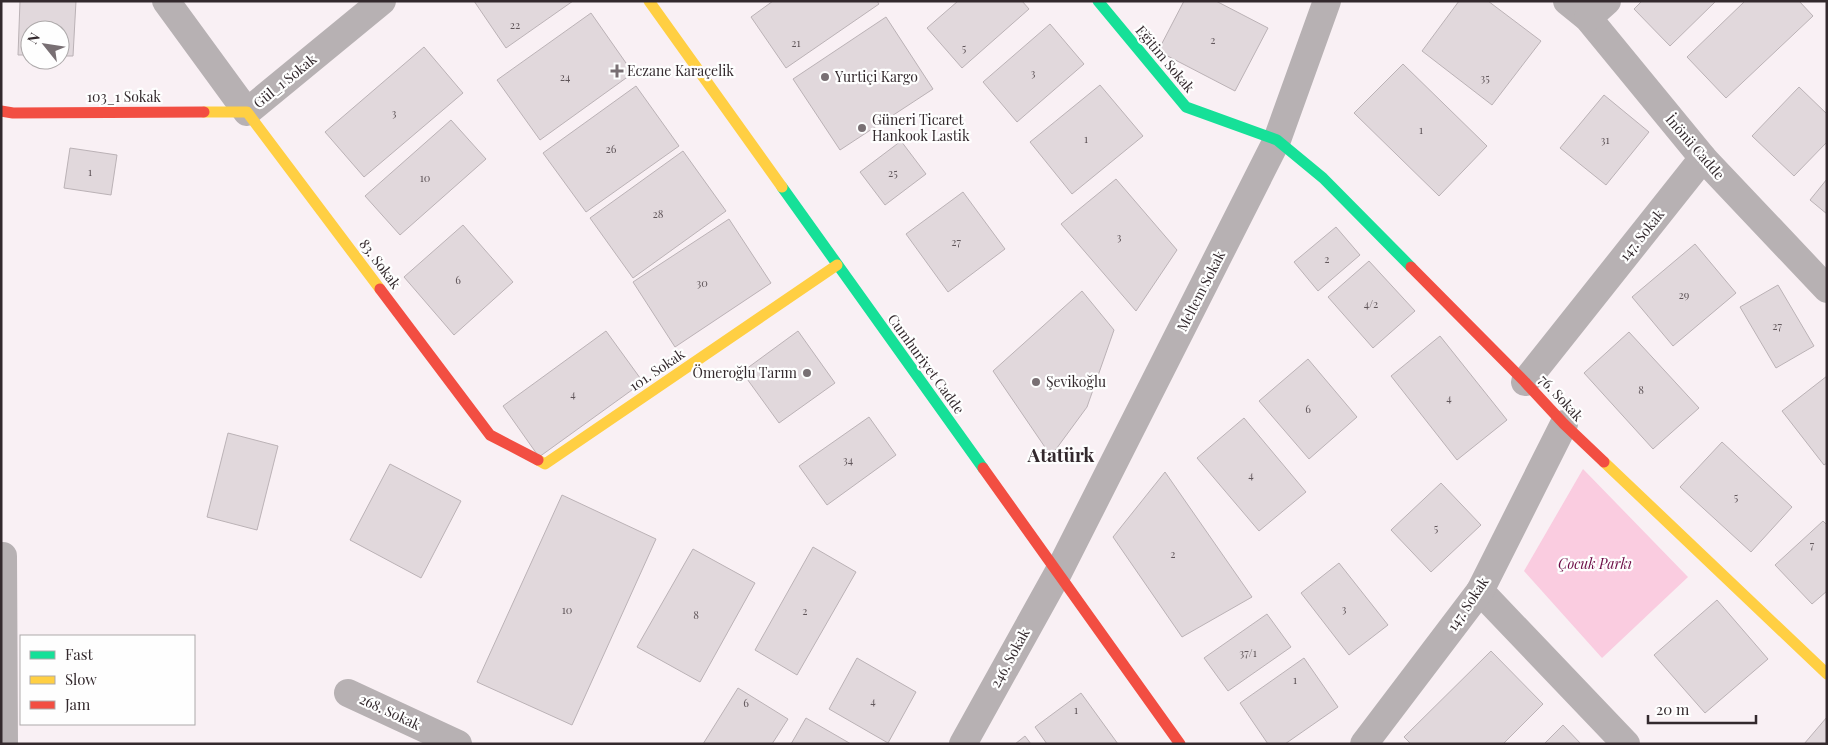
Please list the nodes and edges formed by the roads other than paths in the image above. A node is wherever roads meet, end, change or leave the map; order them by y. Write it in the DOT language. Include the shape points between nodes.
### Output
graph roads {
  1 [pos="166,1"];
  2 [pos="382,1"];
  3 [pos="649,1"];
  4 [pos="1098,1"];
  5 [pos="1327,1"];
  6 [pos="1567,1"];
  7 [pos="1597,10"];
  8 [pos="1,111"];
  9 [pos="247,112"];
  10 [pos="1277,140"];
  11 [pos="1703,158"];
  12 [pos="837,264"];
  13 [pos="1827,289"];
  14 [pos="1525,382"];
  15 [pos="1564,424"];
  16 [pos="490,435"];
  17 [pos="3,556"];
  18 [pos="1058,573"];
  19 [pos="1480,590"];
  20 [pos="1827,674"];
  21 [pos="348,693"];
  22 [pos="4,744"];
  23 [pos="458,744"];
  24 [pos="963,744"];
  25 [pos="1180,744"];
  26 [pos="1364,744"];
  27 [pos="1626,744"];
  1 -- 9 [label="street, Gül_1 Sokak"];
  2 -- 9 [label="street, Gül_1 Sokak"];
  3 -- 12 [label="street, Cumhuriyet Cadde"];
  4 -- 10 [label="street, Eğitim Sokak" via="1186,107"];
  5 -- 10 [label="street, Meltem Sokak"];
  6 -- 7 [label="street, İnönü Cadde"];
  7 -- 11 [label="street, İnönü Cadde"];
  8 -- 9 [label="street, 103_1 Sokak"];
  9 -- 16 [label="street, 83. Sokak"];
  10 -- 14 [label="street, 76. Sokak" via="1322,178"];
  10 -- 18 [label="street, Meltem Sokak"];
  11 -- 13 [label="street, İnönü Cadde"];
  11 -- 14 [label="street, 147. Sokak"];
  12 -- 16 [label="street, 101. Sokak" via="545,464"];
  12 -- 18 [label="street, Cumhuriyet Cadde"];
  14 -- 15 [label="street, 76. Sokak"];
  15 -- 19 [label="street, 147. Sokak"];
  15 -- 20 [label="street, 76. Sokak"];
  17 -- 22 [label="street"];
  18 -- 24 [label="street, 246. Sokak"];
  18 -- 25 [label="street, Cumhuriyet Cadde"];
  19 -- 26 [label="street, 147. Sokak"];
  19 -- 27 [label="street"];
  21 -- 23 [label="street, 268. Sokak"];
}
